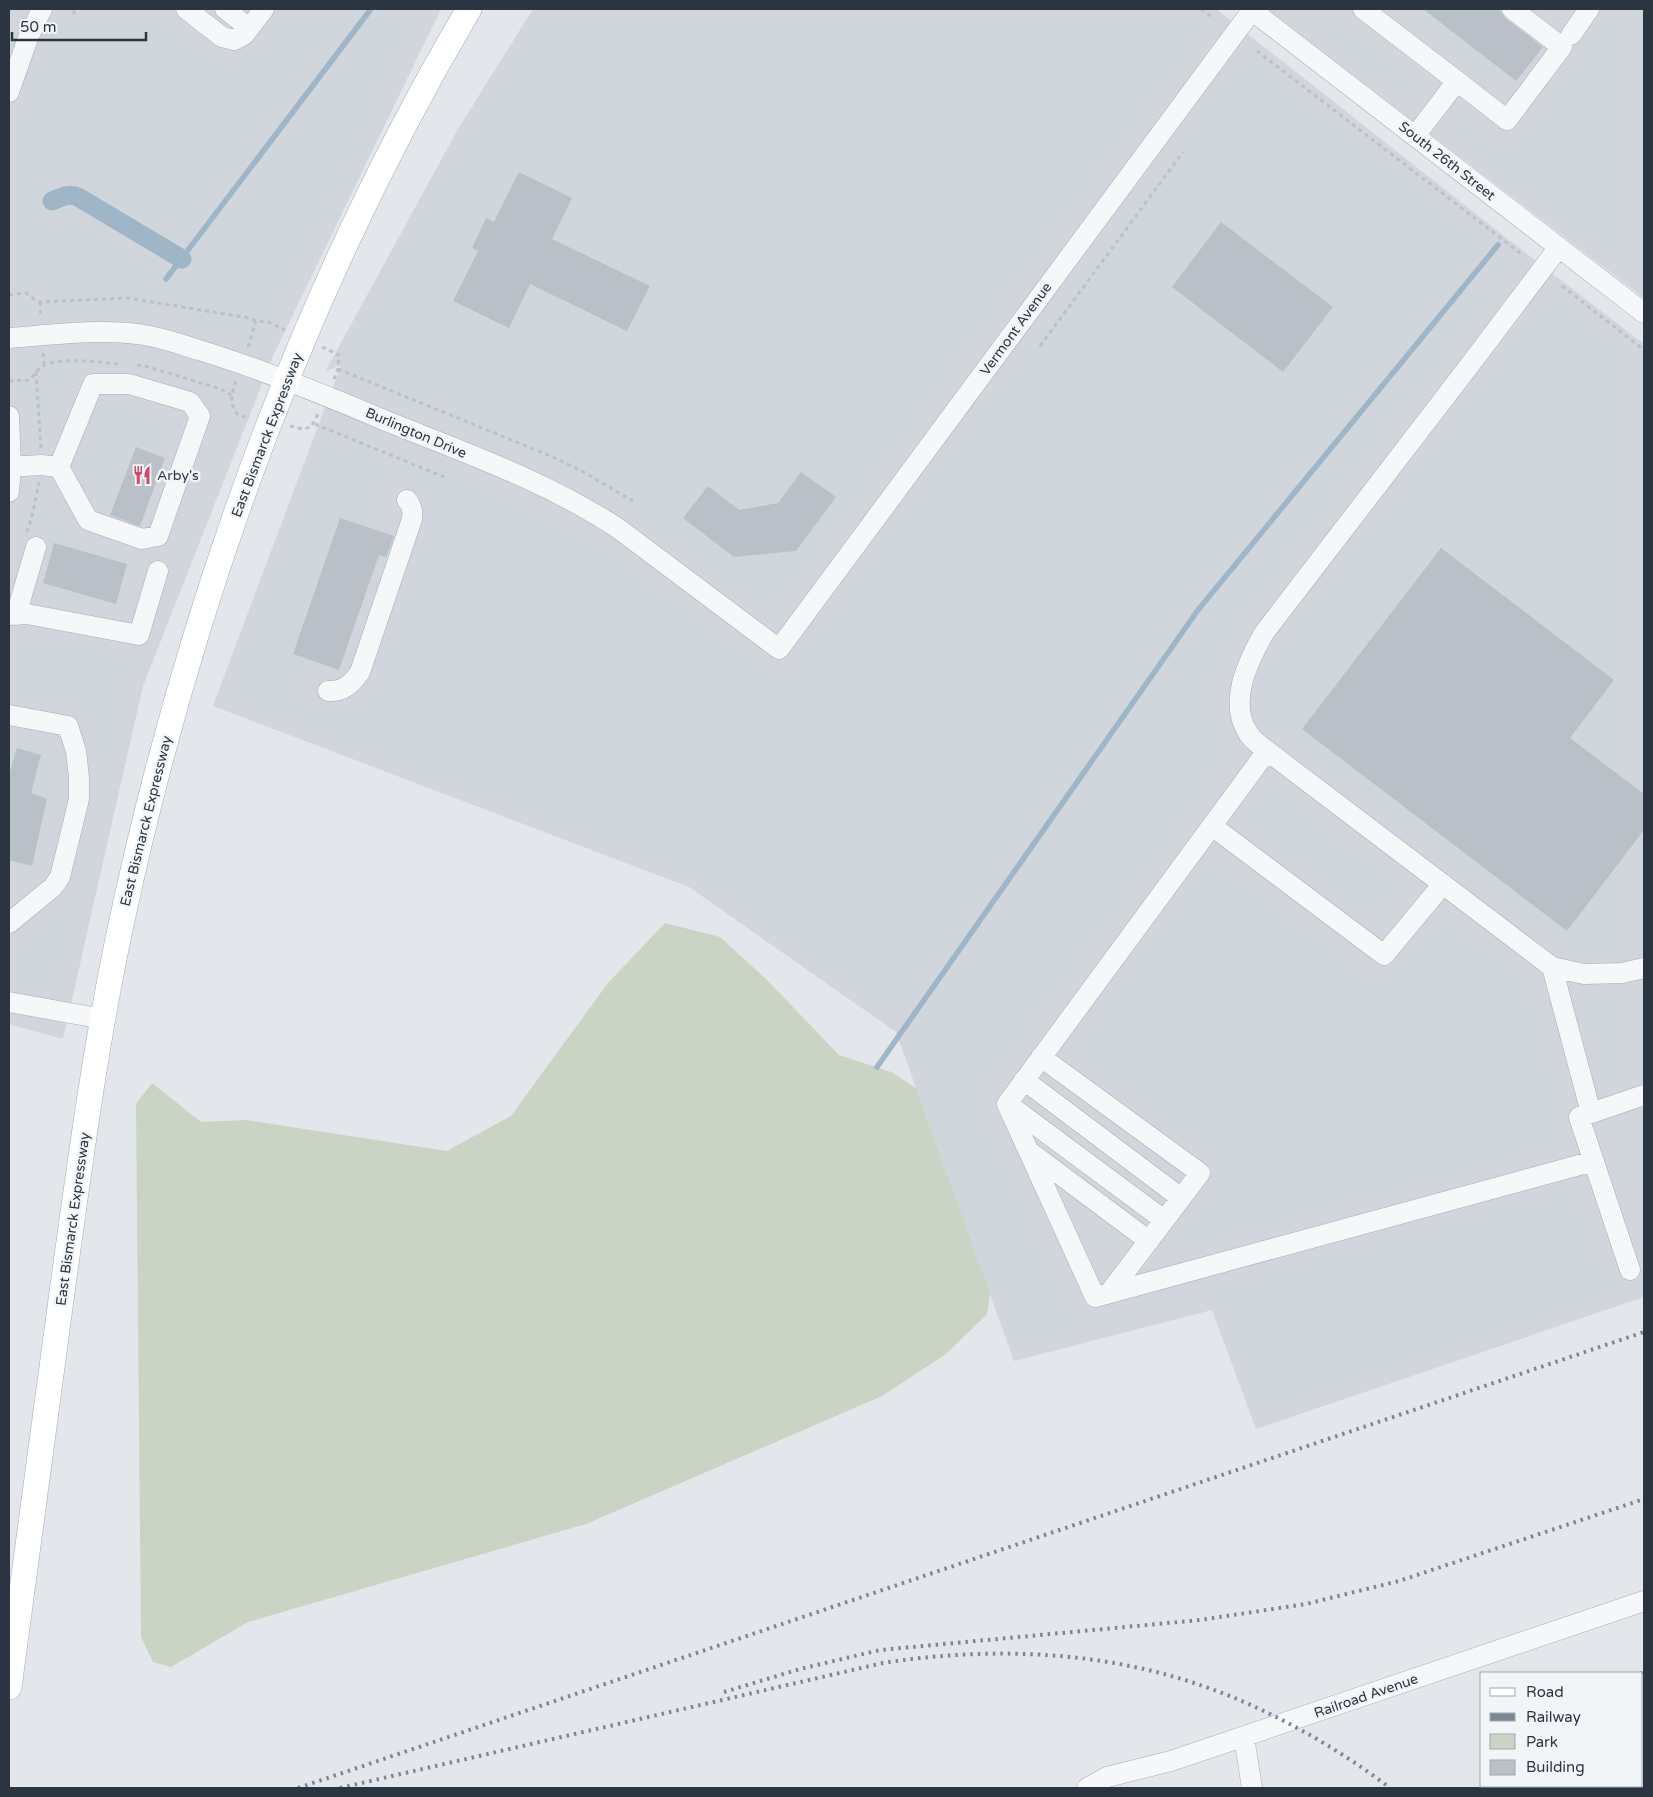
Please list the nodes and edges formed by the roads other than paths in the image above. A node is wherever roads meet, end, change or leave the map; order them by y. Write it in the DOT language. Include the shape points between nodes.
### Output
graph roads {
  1 [pos="42,9"];
  2 [pos="186,9"];
  3 [pos="225,9"];
  4 [pos="264,9"];
  5 [pos="469,9"];
  6 [pos="1252,9"];
  7 [pos="1363,9"];
  8 [pos="1512,9"];
  9 [pos="1589,9"];
  10 [pos="249,28"];
  11 [pos="1571,34"];
  12 [pos="1457,81"];
  13 [pos="9,92"];
  14 [pos="1415,136"];
  15 [pos="1559,247"];
  16 [pos="1644,313"];
  17 [pos="9,338"];
  18 [pos="287,380"];
  19 [pos="9,416"];
  20 [pos="59,466"];
  21 [pos="10,467"];
  22 [pos="9,492"];
  23 [pos="407,500"];
  24 [pos="36,547"];
  25 [pos="158,571"];
  26 [pos="12,614"];
  27 [pos="779,649"];
  28 [pos="328,691"];
  29 [pos="9,715"];
  30 [pos="1267,751"];
  31 [pos="1212,826"];
  32 [pos="1443,884"];
  33 [pos="9,923"];
  34 [pos="1552,967"];
  35 [pos="1644,968"];
  36 [pos="9,1002"];
  37 [pos="103,1019"];
  38 [pos="1041,1057"];
  39 [pos="1024,1080"];
  40 [pos="1644,1095"];
  41 [pos="1007,1104"];
  42 [pos="1591,1113"];
  43 [pos="1028,1151"];
  44 [pos="1594,1161"];
  45 [pos="1181,1198"];
  46 [pos="1164,1220"];
  47 [pos="1149,1241"];
  48 [pos="1630,1270"];
  49 [pos="1110,1292"];
  50 [pos="1644,1601"];
  51 [pos="9,1687"];
  52 [pos="1244,1737"];
  53 [pos="1087,1788"];
  54 [pos="1252,1788"];
  1 -- 13 [label="street"];
  2 -- 10 [label="street" via="228,39 239,38"];
  3 -- 10 [label="street"];
  4 -- 10 [label="street"];
  5 -- 18 [label="main road, East Bismarck Expressway" via="420,96 362,211 323,292"];
  6 -- 14 [label="street, South 26th Street"];
  6 -- 27 [label="street, Vermont Avenue"];
  7 -- 12 [label="street"];
  8 -- 12 [label="street" via="1562,47 1507,120"];
  9 -- 11 [label="street"];
  12 -- 14 [label="street"];
  14 -- 15 [label="street, South 26th Street"];
  15 -- 16 [label="street, South 26th Street"];
  15 -- 30 [label="street" via="1264,633 1245,673 1240,714 1248,734"];
  17 -- 18 [label="street, Burlington Drive" via="102,332 138,334 242,363"];
  18 -- 27 [label="street, Burlington Drive" via="537,483 573,501 619,529"];
  18 -- 37 [label="main road, East Bismarck Expressway" via="229,535 182,681 140,843"];
  19 -- 21 [label="street"];
  20 -- 20 [label="street" via="93,384 129,384 190,402 200,416 158,536 142,539 88,520"];
  20 -- 21 [label="street"];
  21 -- 22 [label="street"];
  23 -- 28 [label="street" via="413,512 412,518 360,672 347,687"];
  24 -- 26 [label="street"];
  25 -- 26 [label="street" via="139,635 28,614"];
  29 -- 33 [label="street" via="68,726 76,752 79,799 60,877 53,887"];
  30 -- 31 [label="street"];
  30 -- 32 [label="street"];
  31 -- 32 [label="street" via="1384,956"];
  31 -- 38 [label="street"];
  32 -- 34 [label="street"];
  34 -- 35 [label="street" via="1584,974 1622,973"];
  34 -- 42 [label="street"];
  36 -- 37 [label="street"];
  37 -- 51 [label="main road, East Bismarck Expressway" via="78,1173"];
  38 -- 39 [label="street"];
  38 -- 45 [label="street" via="1200,1173"];
  39 -- 41 [label="street"];
  39 -- 45 [label="street"];
  40 -- 42 [label="street"];
  41 -- 43 [label="street"];
  41 -- 46 [label="street"];
  42 -- 44 [label="street" via="1579,1118"];
  43 -- 47 [label="street"];
  43 -- 49 [label="street" via="1095,1297"];
  44 -- 48 [label="street"];
  44 -- 49 [label="street"];
  45 -- 46 [label="street"];
  46 -- 47 [label="street"];
  47 -- 49 [label="street"];
  50 -- 52 [label="street, Railroad Avenue"];
  52 -- 53 [label="street, Railroad Avenue" via="1171,1762 1107,1777"];
  52 -- 54 [label="street"];
}
